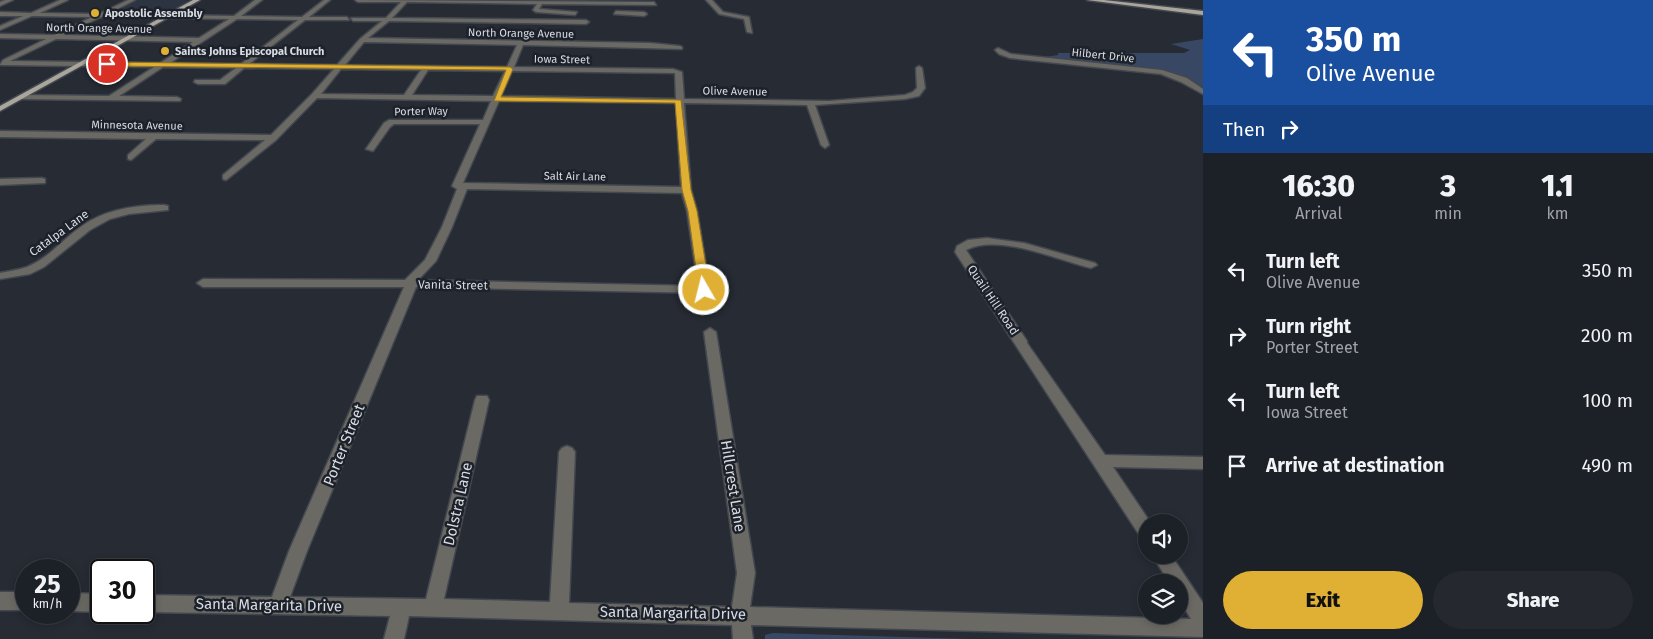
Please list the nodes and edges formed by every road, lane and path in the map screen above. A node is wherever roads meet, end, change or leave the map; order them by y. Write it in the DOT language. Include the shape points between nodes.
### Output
graph roads {
  1 [pos="10,0"];
  2 [pos="65,0"];
  3 [pos="132,0"];
  4 [pos="197,0"];
  5 [pos="259,0"];
  6 [pos="327,0"];
  7 [pos="358,0"];
  8 [pos="709,0"];
  9 [pos="1090,0"];
  10 [pos="392,1"];
  11 [pos="405,1"];
  12 [pos="189,2"];
  13 [pos="608,2"];
  14 [pos="540,3"];
  15 [pos="0,4"];
  16 [pos="654,4"];
  17 [pos="575,13"];
  18 [pos="1203,13"];
  19 [pos="0,14"];
  20 [pos="644,14"];
  21 [pos="30,15"];
  22 [pos="98,16"];
  23 [pos="166,17"];
  24 [pos="234,18"];
  25 [pos="303,19"];
  26 [pos="387,20"];
  27 [pos="586,22"];
  28 [pos="0,28"];
  29 [pos="750,32"];
  30 [pos="0,36"];
  31 [pos="53,38"];
  32 [pos="126,39"];
  33 [pos="198,40"];
  34 [pos="362,40"];
  35 [pos="521,42"];
  36 [pos="680,48"];
  37 [pos="998,50"];
  38 [pos="1,63"];
  39 [pos="82,64"];
  40 [pos="160,65"];
  41 [pos="242,67"];
  42 [pos="337,67"];
  43 [pos="426,68"];
  44 [pos="918,68"];
  45 [pos="510,69"];
  46 [pos="198,82"];
  47 [pos="1203,92"];
  48 [pos="315,96"];
  49 [pos="22,97"];
  50 [pos="112,97"];
  51 [pos="406,98"];
  52 [pos="177,99"];
  53 [pos="496,99"];
  54 [pos="678,101"];
  55 [pos="810,103"];
  56 [pos="0,109"];
  57 [pos="486,122"];
  58 [pos="0,134"];
  59 [pos="153,137"];
  60 [pos="273,138"];
  61 [pos="826,145"];
  62 [pos="370,149"];
  63 [pos="131,157"];
  64 [pos="226,177"];
  65 [pos="42,181"];
  66 [pos="0,182"];
  67 [pos="460,186"];
  68 [pos="686,190"];
  69 [pos="164,208"];
  70 [pos="1091,265"];
  71 [pos="0,276"];
  72 [pos="203,283"];
  73 [pos="410,284"];
  74 [pos="710,332"];
  75 [pos="482,400"];
  76 [pos="567,452"];
  77 [pos="1101,461"];
  78 [pos="1203,463"];
  79 [pos="1138,519"];
  80 [pos="1167,564"];
  81 [pos="0,601"];
  82 [pos="15,601"];
  83 [pos="155,604"];
  84 [pos="278,606"];
  85 [pos="401,606"];
  86 [pos="433,608"];
  87 [pos="558,611"];
  88 [pos="740,614"];
  89 [pos="1203,620"];
  90 [pos="1203,628"];
  91 [pos="394,639"];
  92 [pos="743,639"];
  1 -- 15 [label="street"];
  2 -- 21 [label="street"];
  3 -- 22 [label="street"];
  4 -- 12 [label="main road"];
  5 -- 24 [label="street"];
  6 -- 25 [label="street"];
  7 -- 10 [label="street"];
  8 -- 29 [label="street" via="721,12 747,18"];
  9 -- 18 [label="main road"];
  10 -- 11 [label="street"];
  11 -- 14 [label="street"];
  11 -- 26 [label="street"];
  12 -- 23 [label="main road"];
  13 -- 14 [label="street"];
  13 -- 16 [label="street"];
  13 -- 20 [label="street" via="609,12"];
  14 -- 17 [label="street" via="538,11"];
  19 -- 21 [label="street"];
  21 -- 22 [label="street"];
  21 -- 28 [label="street"];
  22 -- 23 [label="street"];
  22 -- 31 [label="street"];
  23 -- 24 [label="street"];
  23 -- 32 [label="main road"];
  24 -- 25 [label="street"];
  24 -- 33 [label="street"];
  25 -- 26 [label="street"];
  25 -- 41 [label="street"];
  26 -- 27 [label="street"];
  26 -- 34 [label="street"];
  30 -- 31 [label="street, North Orange Avenue"];
  31 -- 32 [label="street, North Orange Avenue"];
  31 -- 38 [label="street"];
  32 -- 33 [label="street, North Orange Avenue"];
  32 -- 39 [label="main road"];
  33 -- 40 [label="street"];
  34 -- 35 [label="street, North Orange Avenue"];
  34 -- 42 [label="street"];
  35 -- 36 [label="street, North Orange Avenue" via="668,45"];
  35 -- 45 [label="street, Porter Street"];
  37 -- 47 [label="street, Hilbert Drive" via="1010,56 1162,72"];
  38 -- 39 [label="street, Iowa Street"];
  39 -- 40 [label="street, Iowa Street"];
  39 -- 49 [label="main road"];
  40 -- 41 [label="street, Iowa Street"];
  40 -- 50 [label="street"];
  41 -- 42 [label="street, Iowa Street"];
  41 -- 46 [label="street" via="222,82"];
  42 -- 43 [label="street, Iowa Street"];
  42 -- 48 [label="street"];
  43 -- 45 [label="street, Iowa Street"];
  43 -- 51 [label="street"];
  44 -- 55 [label="street, Olive Avenue" via="921,88 916,94"];
  45 -- 53 [label="street, Porter Street"];
  45 -- 54 [label="street, Iowa Street" via="675,72"];
  48 -- 51 [label="street, Olive Avenue"];
  48 -- 60 [label="street"];
  49 -- 50 [label="street"];
  49 -- 56 [label="main road"];
  50 -- 52 [label="street"];
  51 -- 53 [label="street, Olive Avenue"];
  53 -- 54 [label="street, Olive Avenue"];
  53 -- 57 [label="street, Porter Street"];
  54 -- 55 [label="street, Olive Avenue"];
  54 -- 68 [label="street"];
  55 -- 61 [label="street"];
  57 -- 62 [label="street, Porter Way" via="392,122"];
  57 -- 67 [label="street, Porter Street"];
  58 -- 59 [label="street, Minnesota Avenue"];
  59 -- 60 [label="street, Minnesota Avenue"];
  59 -- 63 [label="street"];
  60 -- 64 [label="street"];
  65 -- 66 [label="street"];
  67 -- 68 [label="street, Salt Air Lane"];
  67 -- 73 [label="street, Porter Street" via="447,227 430,261"];
  68 -- 73 [label="street, Vanita Street" via="704,290"];
  69 -- 71 [label="street, Catalpa Lane" via="136,209 111,215 77,234 54,256 35,268"];
  70 -- 77 [label="street, Quail Hill Road" via="1004,242 983,241 961,248 1020,343"];
  72 -- 73 [label="street, Vanita Street"];
  73 -- 84 [label="street, Porter Street"];
  74 -- 88 [label="street, Hillcrest Lane" via="746,573"];
  75 -- 86 [label="street, Dolstra Lane"];
  76 -- 87 [label="street"];
  77 -- 78 [label="street"];
  77 -- 79 [label="street, Quail Hill Road"];
  80 -- 89 [label="street"];
  81 -- 82 [label="street"];
  83 -- 84 [label="street, Santa Margarita Drive"];
  84 -- 85 [label="street, Santa Margarita Drive"];
  85 -- 86 [label="street, Santa Margarita Drive"];
  85 -- 91 [label="street"];
  86 -- 87 [label="street, Santa Margarita Drive"];
  87 -- 88 [label="street, Santa Margarita Drive"];
  88 -- 90 [label="street, Santa Margarita Drive"];
  88 -- 92 [label="street, Hillcrest Lane"];
}
